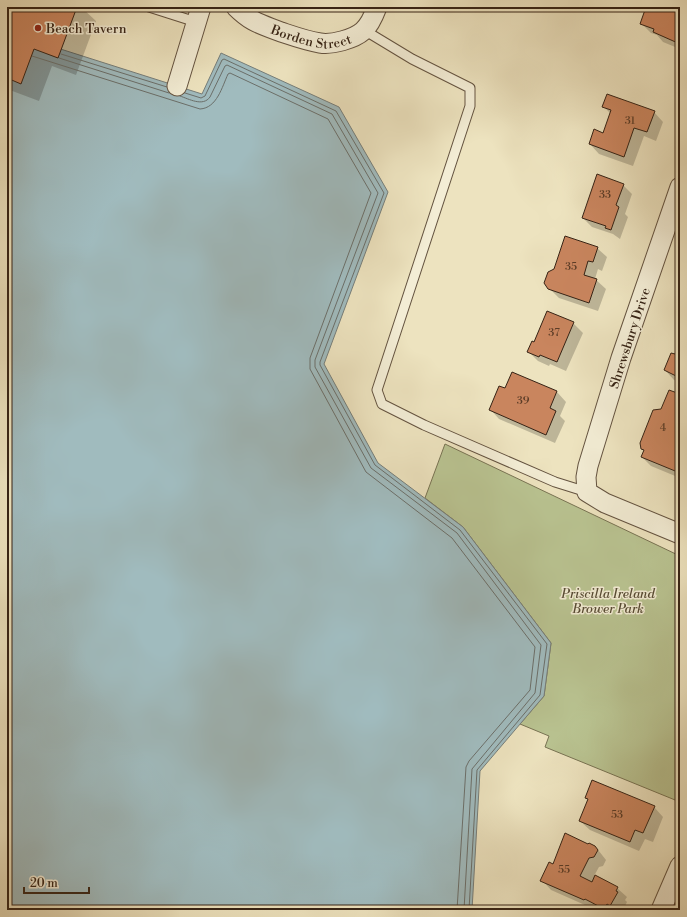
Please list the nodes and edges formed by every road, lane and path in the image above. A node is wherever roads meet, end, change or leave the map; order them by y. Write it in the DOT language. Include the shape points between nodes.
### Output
graph roads {
  1 [pos="149,7"];
  2 [pos="236,7"];
  3 [pos="377,7"];
  4 [pos="199,14"];
  5 [pos="364,30"];
  6 [pos="177,86"];
  7 [pos="680,187"];
  8 [pos="587,492"];
  9 [pos="680,534"];
  10 [pos="680,866"];
  11 [pos="661,910"];
  1 -- 4 [label="lane"];
  2 -- 5 [label="street, Borden Street" via="252,21 320,43 338,41"];
  3 -- 5 [label="street, Borden Street"];
  4 -- 6 [label="street"];
  5 -- 8 [label="lane" via="412,59 470,88 470,106 377,390 382,404 555,482"];
  7 -- 8 [label="street, Shrewsbury Drive" via="621,358 588,466"];
  8 -- 9 [label="street" via="605,503"];
  10 -- 11 [label="street"];
}
